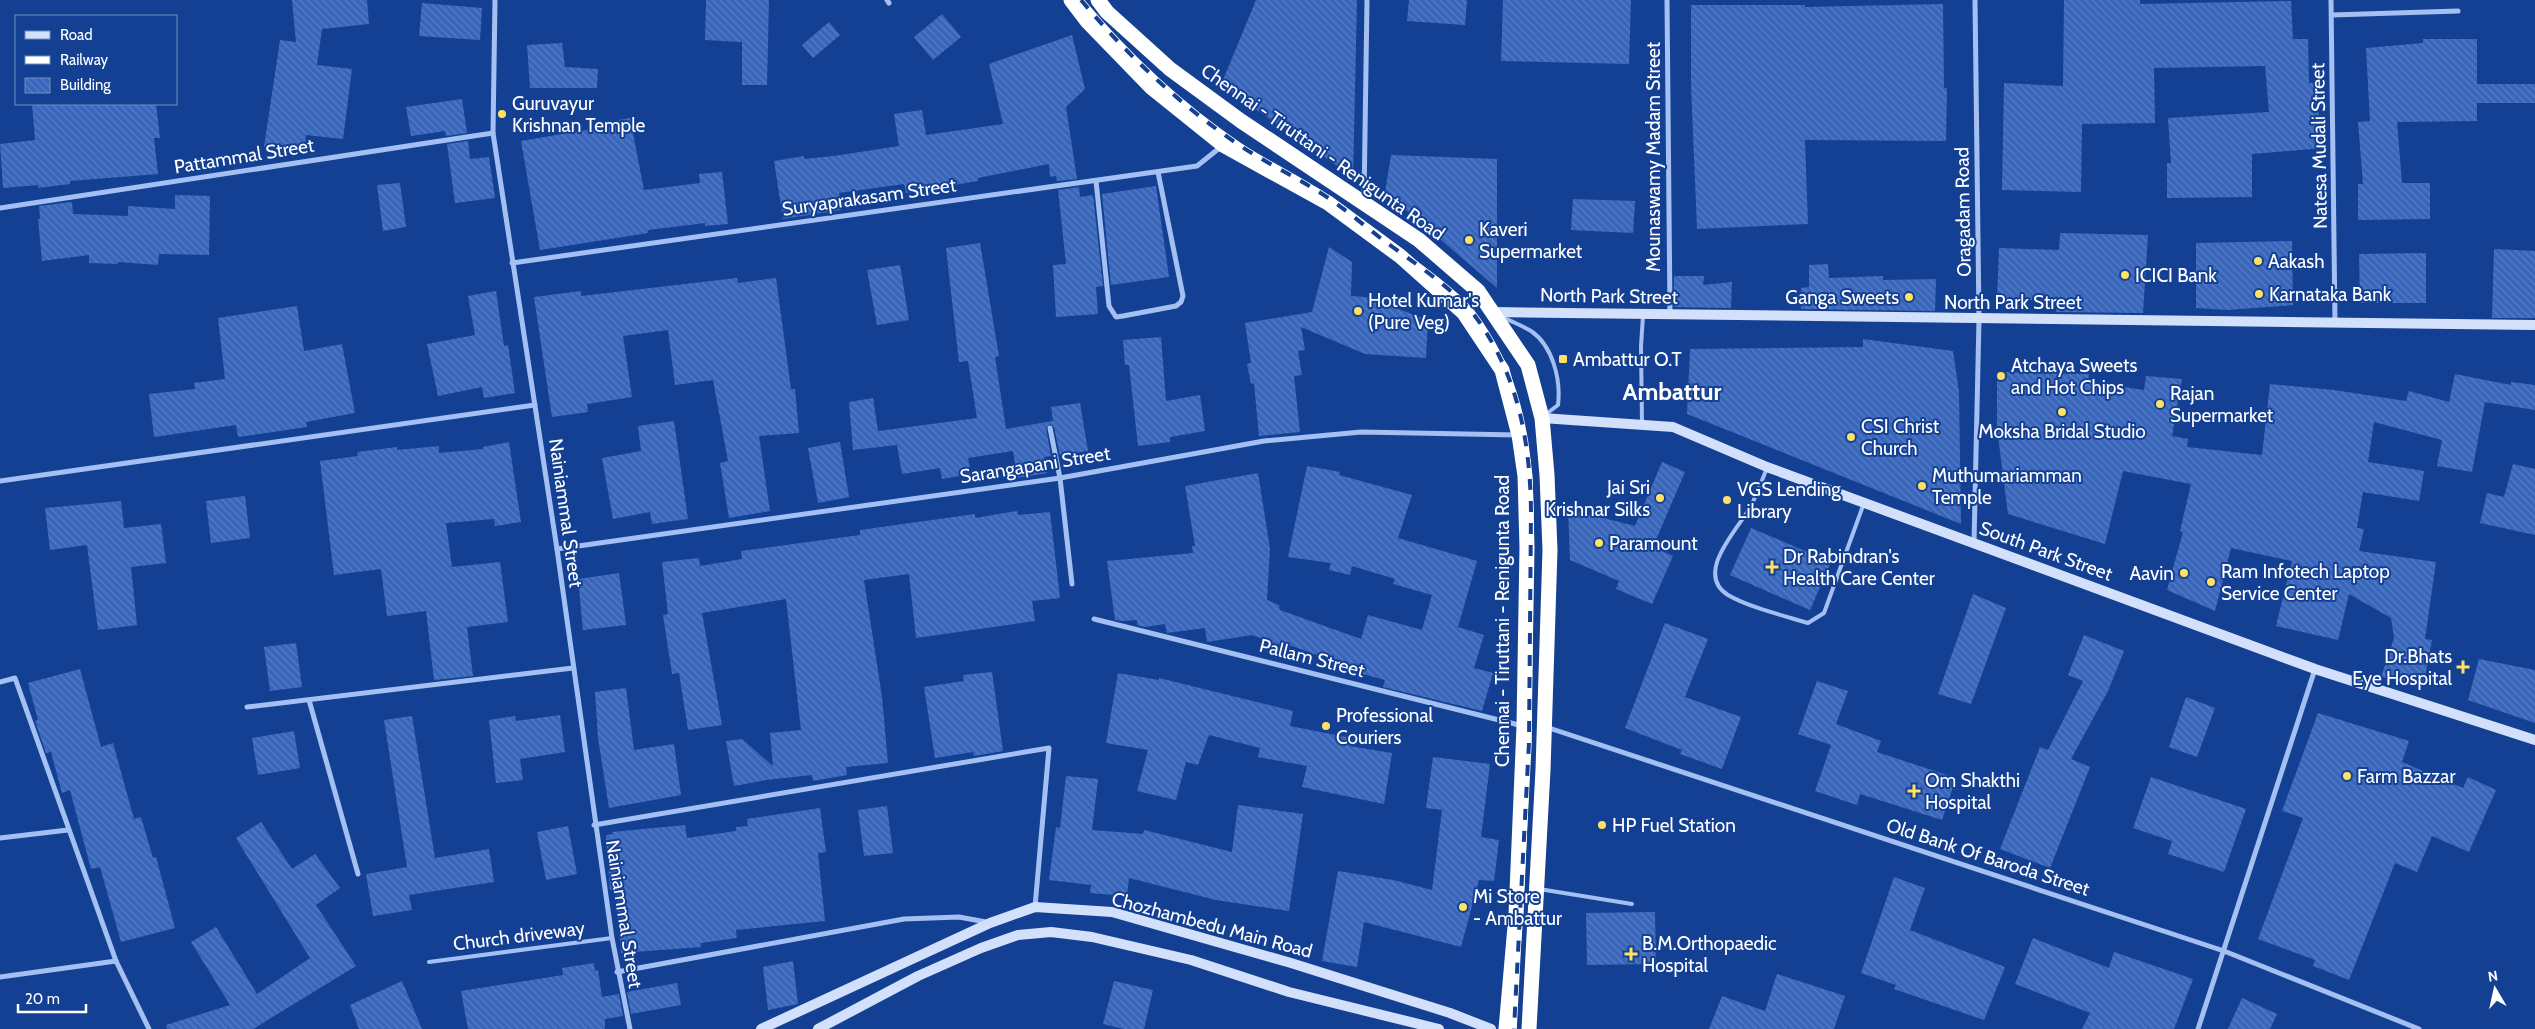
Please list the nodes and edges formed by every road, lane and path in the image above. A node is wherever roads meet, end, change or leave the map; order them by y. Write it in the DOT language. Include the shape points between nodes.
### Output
graph roads {
  1 [pos="495,0"];
  2 [pos="1071,0"];
  3 [pos="1098,0"];
  4 [pos="1367,0"];
  5 [pos="1667,0"];
  6 [pos="1975,0"];
  7 [pos="2331,0"];
  8 [pos="2458,11"];
  9 [pos="2332,15"];
  10 [pos="493,133"];
  11 [pos="1223,144"];
  12 [pos="1158,172"];
  13 [pos="1096,181"];
  14 [pos="1364,202"];
  15 [pos="0,208"];
  16 [pos="512,263"];
  17 [pos="1492,312"];
  18 [pos="1643,314"];
  19 [pos="1670,314"];
  20 [pos="1979,319"];
  21 [pos="2335,322"];
  22 [pos="2535,324"];
  23 [pos="535,405"];
  24 [pos="1542,418"];
  25 [pos="1642,423"];
  26 [pos="1050,428"];
  27 [pos="1519,435"];
  28 [pos="1767,467"];
  29 [pos="1060,478"];
  30 [pos="0,481"];
  31 [pos="1864,503"];
  32 [pos="1974,543"];
  33 [pos="557,549"];
  34 [pos="1072,584"];
  35 [pos="1094,619"];
  36 [pos="573,668"];
  37 [pos="2316,669"];
  38 [pos="0,682"];
  39 [pos="309,700"];
  40 [pos="247,707"];
  41 [pos="1524,726"];
  42 [pos="1543,726"];
  43 [pos="2535,740"];
  44 [pos="594,825"];
  45 [pos="68,830"];
  46 [pos="0,838"];
  47 [pos="358,874"];
  48 [pos="1537,889"];
  49 [pos="1632,904"];
  50 [pos="1035,907"];
  51 [pos="990,923"];
  52 [pos="612,938"];
  53 [pos="2224,951"];
  54 [pos="116,960"];
  55 [pos="429,962"];
  56 [pos="617,972"];
  57 [pos="0,976"];
  58 [pos="149,1029"];
  59 [pos="630,1029"];
  60 [pos="761,1029"];
  61 [pos="818,1029"];
  62 [pos="1439,1029"];
  63 [pos="1491,1029"];
  64 [pos="1506,1029"];
  65 [pos="1529,1029"];
  66 [pos="2198,1029"];
  67 [pos="2419,1029"];
  1 -- 10 [label="street, Nainiammal Street"];
  2 -- 11 [label="highway, Chennai - Tiruttani - Renigunta Road" via="1152,88"];
  3 -- 14 [label="highway, Chennai - Tiruttani - Renigunta Road" via="1170,69 1241,121"];
  4 -- 14 [label="street"];
  5 -- 19 [label="street, Mounaswamy Madam Street"];
  6 -- 20 [label="street, Oragadam Road"];
  7 -- 9 [label="street, Natesa Mudali Street"];
  8 -- 9 [label="street"];
  9 -- 21 [label="street, Natesa Mudali Street"];
  10 -- 15 [label="street, Pattammal Street"];
  10 -- 16 [label="street, Nainiammal Street"];
  11 -- 12 [label="street, Suryaprakasam Street" via="1198,166"];
  11 -- 27 [label="highway, Chennai - Tiruttani - Renigunta Road" via="1328,203 1400,256 1464,313 1502,370"];
  12 -- 13 [label="street, Suryaprakasam Street"];
  12 -- 13 [label="street" via="1183,296 1176,306 1116,317 1109,306"];
  13 -- 16 [label="street, Suryaprakasam Street"];
  14 -- 17 [label="highway, Chennai - Tiruttani - Renigunta Road" via="1419,240 1478,291"];
  16 -- 23 [label="street, Nainiammal Street"];
  17 -- 18 [label="street, North Park Street"];
  17 -- 24 [label="highway, Chennai - Tiruttani - Renigunta Road" via="1528,365"];
  17 -- 24 [label="lane" via="1530,331 1547,347 1560,391 1558,405"];
  18 -- 19 [label="street, North Park Street"];
  18 -- 25 [label="lane" via="1640,346"];
  19 -- 20 [label="street, North Park Street"];
  20 -- 21 [label="street, North Park Street"];
  20 -- 32 [label="street, Oragadam Road"];
  21 -- 22 [label="street, North Park Street"];
  23 -- 30 [label="street"];
  23 -- 33 [label="street, Nainiammal Street"];
  24 -- 25 [label="street, South Park Street"];
  24 -- 42 [label="highway, Chennai - Tiruttani - Renigunta Road" via="1550,550"];
  25 -- 28 [label="street, South Park Street" via="1673,427"];
  26 -- 29 [label="street"];
  27 -- 29 [label="street, Sarangapani Street" via="1361,432 1264,441"];
  27 -- 41 [label="highway, Chennai - Tiruttani - Renigunta Road" via="1525,476"];
  28 -- 31 [label="street, South Park Street"];
  28 -- 31 [label="lane" via="1751,507 1719,553 1715,573 1720,588 1729,595 1771,611 1808,623 1824,613"];
  29 -- 33 [label="street, Sarangapani Street"];
  29 -- 34 [label="street"];
  31 -- 32 [label="street, South Park Street"];
  32 -- 37 [label="street, South Park Street"];
  33 -- 36 [label="street, Nainiammal Street"];
  35 -- 41 [label="street, Pallam Street"];
  36 -- 39 [label="street"];
  36 -- 44 [label="street, Nainiammal Street"];
  37 -- 43 [label="street, South Park Street"];
  37 -- 53 [label="street"];
  38 -- 45 [label="street" via="15,678"];
  39 -- 40 [label="street"];
  39 -- 47 [label="street"];
  41 -- 64 [label="highway, Chennai - Tiruttani - Renigunta Road" via="1516,915"];
  42 -- 48 [label="highway, Chennai - Tiruttani - Renigunta Road"];
  42 -- 53 [label="street, Old Bank Of Baroda Street"];
  44 -- 50 [label="street" via="1049,748"];
  44 -- 52 [label="street, Nainiammal Street"];
  45 -- 46 [label="street"];
  45 -- 54 [label="street"];
  48 -- 49 [label="lane"];
  48 -- 65 [label="highway, Chennai - Tiruttani - Renigunta Road"];
  50 -- 51 [label="street, Chozhambedu Main Road"];
  50 -- 63 [label="street, Chozhambedu Main Road" via="1112,912 1450,1013"];
  51 -- 56 [label="street" via="959,917 904,919"];
  51 -- 60 [label="street, Chozhambedu Main Road"];
  52 -- 55 [label="lane, Church driveway"];
  52 -- 56 [label="street, Nainiammal Street"];
  53 -- 66 [label="street"];
  53 -- 67 [label="street, Old Bank Of Baroda Street"];
  54 -- 57 [label="street"];
  54 -- 58 [label="street"];
  56 -- 59 [label="street, Nainiammal Street"];
  61 -- 62 [label="street" via="918,976 981,948 1018,935 1051,932 1092,937 1191,960 1290,992"];
}
